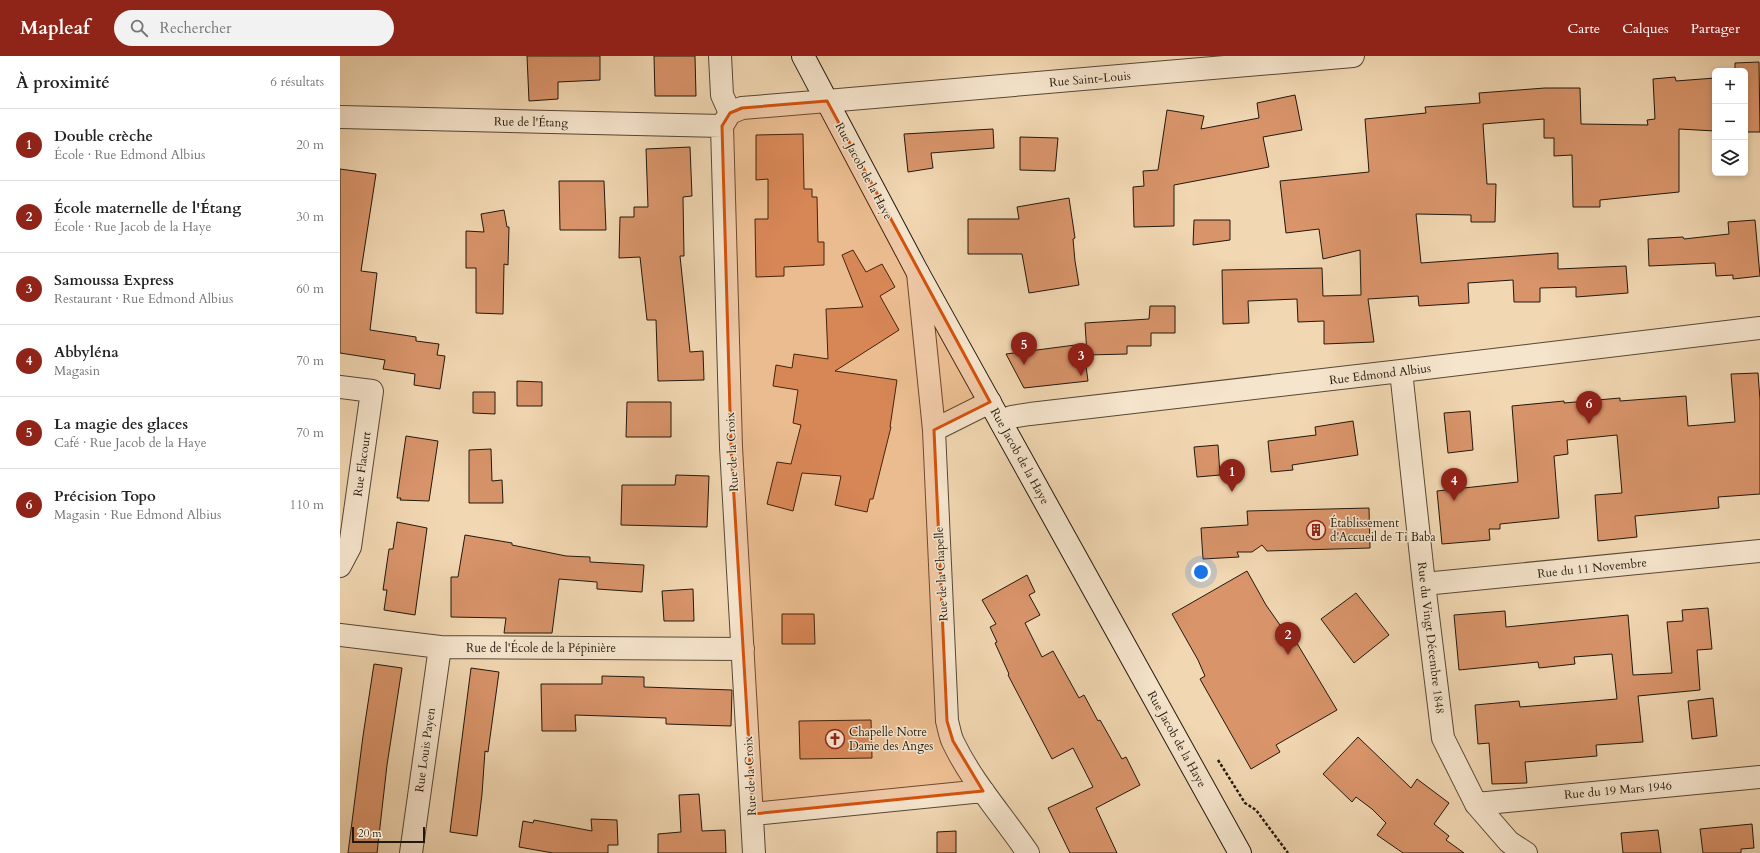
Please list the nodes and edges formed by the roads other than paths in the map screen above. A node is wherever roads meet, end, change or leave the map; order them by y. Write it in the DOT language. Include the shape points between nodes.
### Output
graph roads {
  1 [pos="720,56"];
  2 [pos="803,56"];
  3 [pos="1353,56"];
  4 [pos="827,101"];
  5 [pos="340,117"];
  6 [pos="726,119"];
  7 [pos="918,272"];
  8 [pos="1760,328"];
  9 [pos="1401,371"];
  10 [pos="340,387"];
  11 [pos="990,402"];
  12 [pos="1001,422"];
  13 [pos="934,430"];
  14 [pos="1760,552"];
  15 [pos="340,566"];
  16 [pos="1424,584"];
  17 [pos="340,635"];
  18 [pos="440,648"];
  19 [pos="742,649"];
  20 [pos="1760,777"];
  21 [pos="982,791"];
  22 [pos="1476,804"];
  23 [pos="753,814"];
  24 [pos="411,853"];
  25 [pos="754,853"];
  26 [pos="1028,853"];
  27 [pos="1240,853"];
  28 [pos="1526,853"];
  1 -- 6 [label="street, Rue de la Croix"];
  2 -- 4 [label="street, Rue Jacob de la Haye"];
  3 -- 4 [label="street, Rue Saint-Louis"];
  4 -- 6 [label="street, Rue Saint-Louis" via="742,108"];
  4 -- 7 [label="street, Rue Jacob de la Haye"];
  5 -- 6 [label="street, Rue de l'Étang"];
  6 -- 19 [label="street, Rue de la Croix" via="731,447"];
  7 -- 11 [label="street, Rue Jacob de la Haye"];
  7 -- 13 [label="street, Rue de la Chapelle"];
  8 -- 9 [label="street, Rue Edmond Albius"];
  9 -- 12 [label="street, Rue Edmond Albius" via="1030,414 1011,417"];
  9 -- 16 [label="street, Rue du Vingt Décembre 1848"];
  10 -- 15 [label="street, Rue Flacourt" via="372,391 350,547"];
  11 -- 12 [label="street, Rue Jacob de la Haye"];
  11 -- 13 [label="street"];
  12 -- 27 [label="street, Rue Jacob de la Haye"];
  13 -- 21 [label="street, Rue de la Chapelle" via="948,721 953,741"];
  14 -- 16 [label="street, Rue du 11 Novembre"];
  16 -- 22 [label="street, Rue du Vingt Décembre 1848" via="1443,738"];
  17 -- 18 [label="street, Rue de l'École de la Pépinière"];
  18 -- 19 [label="street, Rue de l'École de la Pépinière"];
  18 -- 24 [label="street, Rue Louis Payen"];
  19 -- 23 [label="street, Rue de la Croix"];
  20 -- 22 [label="street, Rue du 19 Mars 1946"];
  21 -- 23 [label="street"];
  21 -- 26 [label="street, Rue de la Chapelle"];
  22 -- 28 [label="street, Rue du Vingt Décembre 1848" via="1509,842"];
  23 -- 25 [label="street, Rue de la Croix"];
}
